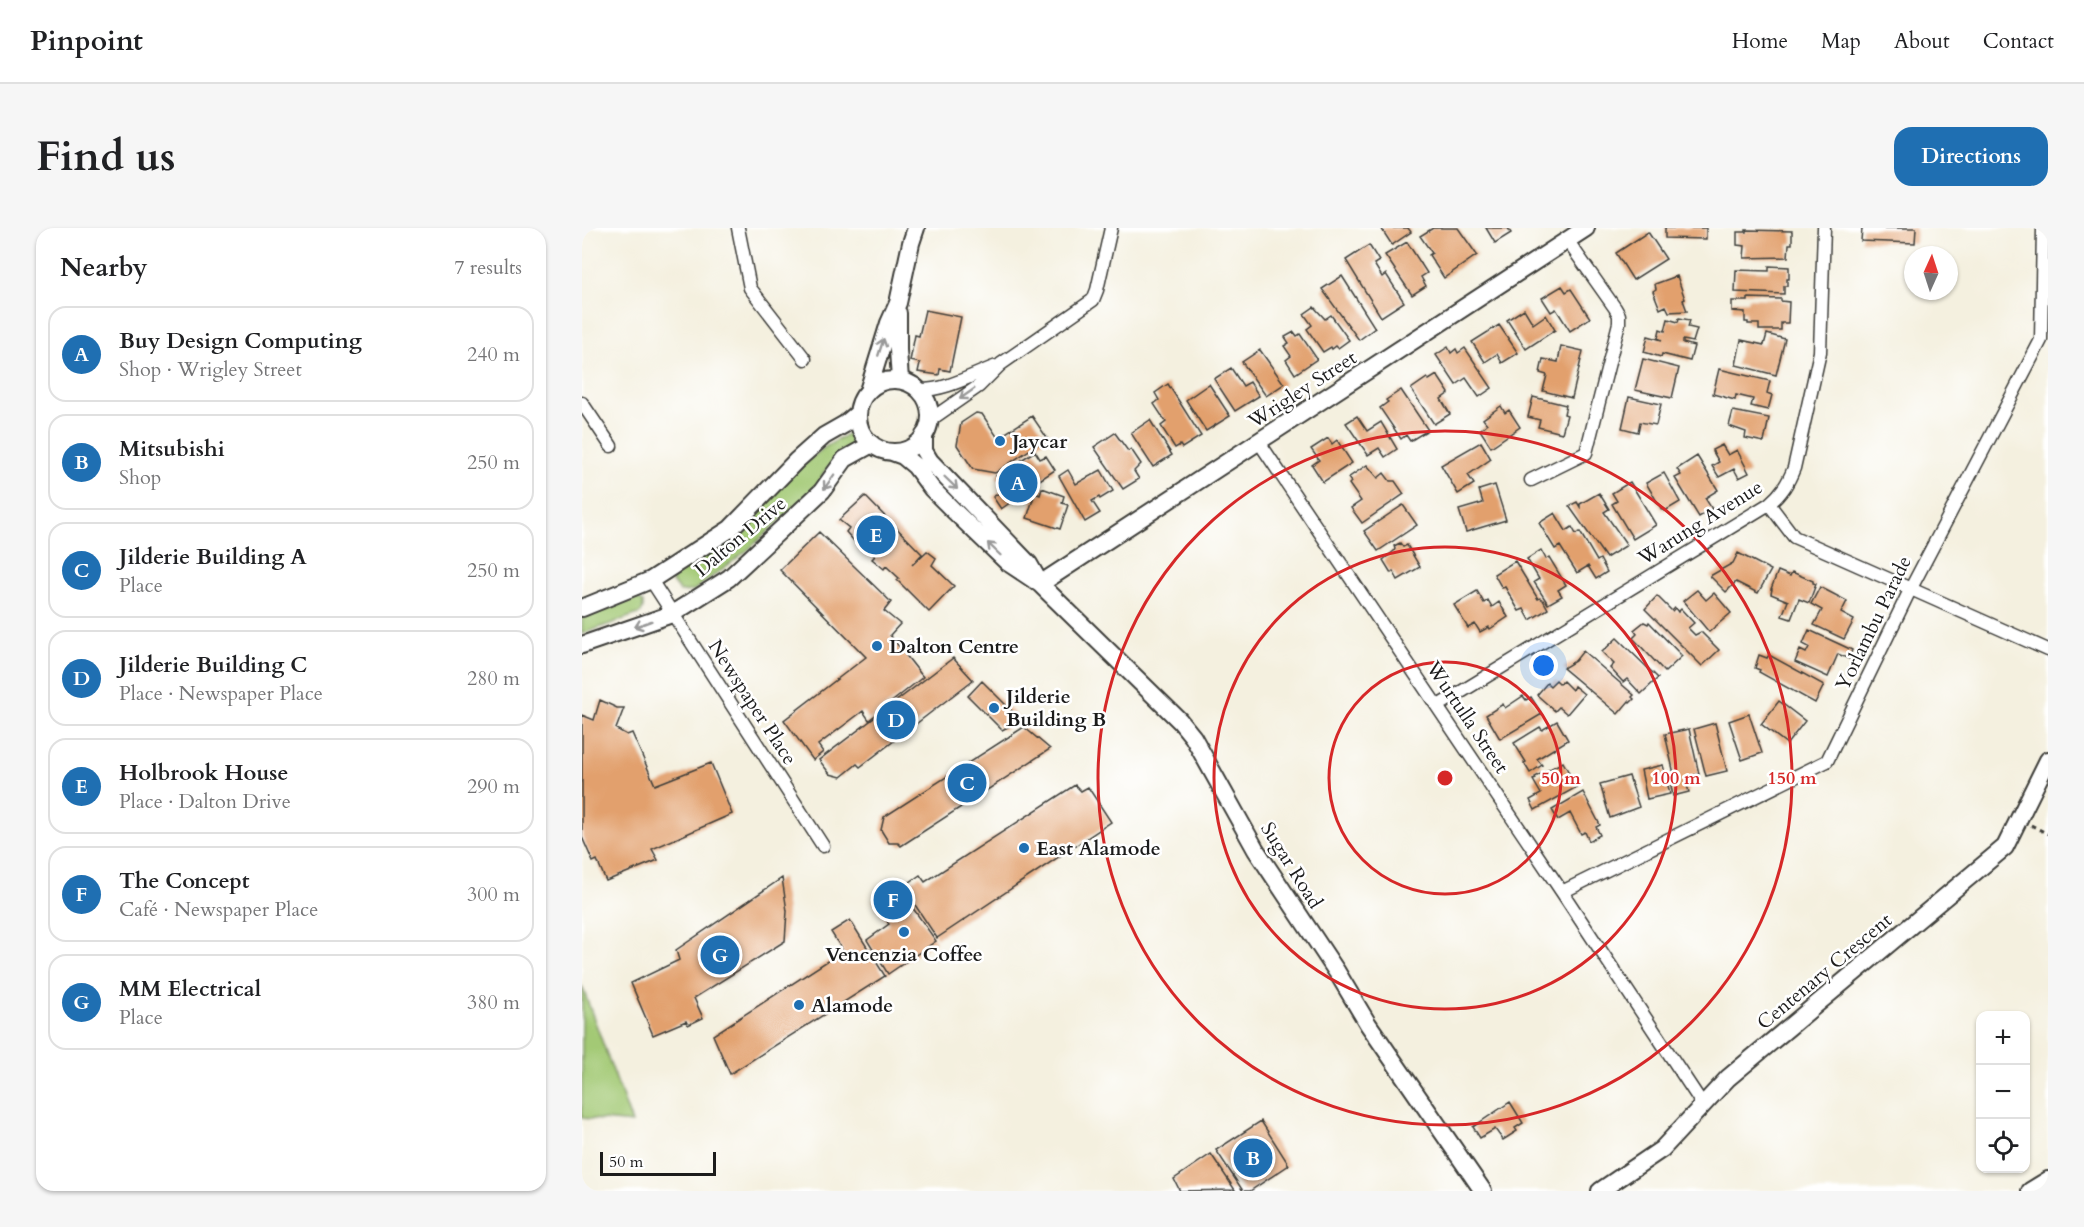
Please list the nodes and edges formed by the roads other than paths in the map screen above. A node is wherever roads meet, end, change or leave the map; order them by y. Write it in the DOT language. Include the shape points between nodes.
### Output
graph roads {
  1 [pos="738,228"];
  2 [pos="1111,228"];
  3 [pos="1586,228"];
  4 [pos="1824,228"];
  5 [pos="2043,228"];
  6 [pos="913,233"];
  7 [pos="1568,240"];
  8 [pos="898,303"];
  9 [pos="805,359"];
  10 [pos="1001,364"];
  11 [pos="900,380"];
  12 [pos="920,390"];
  13 [pos="868,391"];
  14 [pos="582,403"];
  15 [pos="858,413"];
  16 [pos="927,427"];
  17 [pos="1259,442"];
  18 [pos="872,444"];
  19 [pos="611,446"];
  20 [pos="892,452"];
  21 [pos="1531,480"];
  22 [pos="1769,504"];
  23 [pos="651,580"];
  24 [pos="1040,584"];
  25 [pos="1910,590"];
  26 [pos="582,608"];
  27 [pos="672,614"];
  28 [pos="582,645"];
  29 [pos="2048,650"];
  30 [pos="1438,706"];
  31 [pos="2048,760"];
  32 [pos="823,846"];
  33 [pos="1562,892"];
  34 [pos="1703,1105"];
  35 [pos="2048,1180"];
  36 [pos="1483,1191"];
  37 [pos="1600,1191"];
  38 [pos="2030,1191"];
  1 -- 9 [label="street" via="750,288"];
  2 -- 10 [label="street" via="1093,300"];
  3 -- 7 [label="main road, Wrigley Street"];
  4 -- 22 [label="street, Warung Avenue" via="1823,322 1816,376 1794,468 1781,494"];
  5 -- 25 [label="street, Yorlambu Parade" via="2041,340"];
  6 -- 8 [label="main road"];
  7 -- 17 [label="main road, Wrigley Street"];
  7 -- 21 [label="street" via="1615,308 1619,323 1586,453"];
  8 -- 11 [label="main road"];
  13 -- 8 [label="main road, one-way"];
  10 -- 12 [label="street" via="947,387"];
  10 -- 16 [label="street, one-way"];
  11 -- 12 [label="main road"];
  11 -- 13 [label="main road" via="889,380"];
  12 -- 16 [label="main road" via="930,409"];
  13 -- 15 [label="main road"];
  14 -- 19 [label="street"];
  15 -- 18 [label="main road" via="859,425"];
  15 -- 23 [label="main road, Dalton Drive" via="796,461 730,530"];
  16 -- 20 [label="main road" via="913,447"];
  16 -- 24 [label="main road, one-way" via="924,452 930,461 1029,564"];
  17 -- 24 [label="main road, Wrigley Street"];
  17 -- 30 [label="street, Wurtulla Street"];
  18 -- 20 [label="main road"];
  18 -- 27 [label="main road, Dalton Drive, one-way" via="845,459 822,491 729,578"];
  24 -- 20 [label="main road, one-way" via="1007,562 932,489 915,466"];
  22 -- 25 [label="street" via="1794,537"];
  22 -- 30 [label="street, Warung Avenue"];
  23 -- 26 [label="main road, Dalton Drive"];
  23 -- 27 [label="street, Newspaper Place"];
  24 -- 36 [label="main road, Sugar Road" via="1193,737 1256,850 1368,1024"];
  25 -- 29 [label="street"];
  25 -- 33 [label="street, Yorlambu Parade" via="1827,761"];
  27 -- 28 [label="main road, Dalton Drive, one-way"];
  27 -- 32 [label="street, Newspaper Place"];
  30 -- 33 [label="street, Wurtulla Street"];
  31 -- 34 [label="main road, Centenary Crescent" via="2005,847 1728,1078"];
  33 -- 34 [label="street, Wurtulla Street"];
  34 -- 37 [label="main road, Centenary Crescent" via="1662,1149"];
  35 -- 38 [label="main road"];
}
